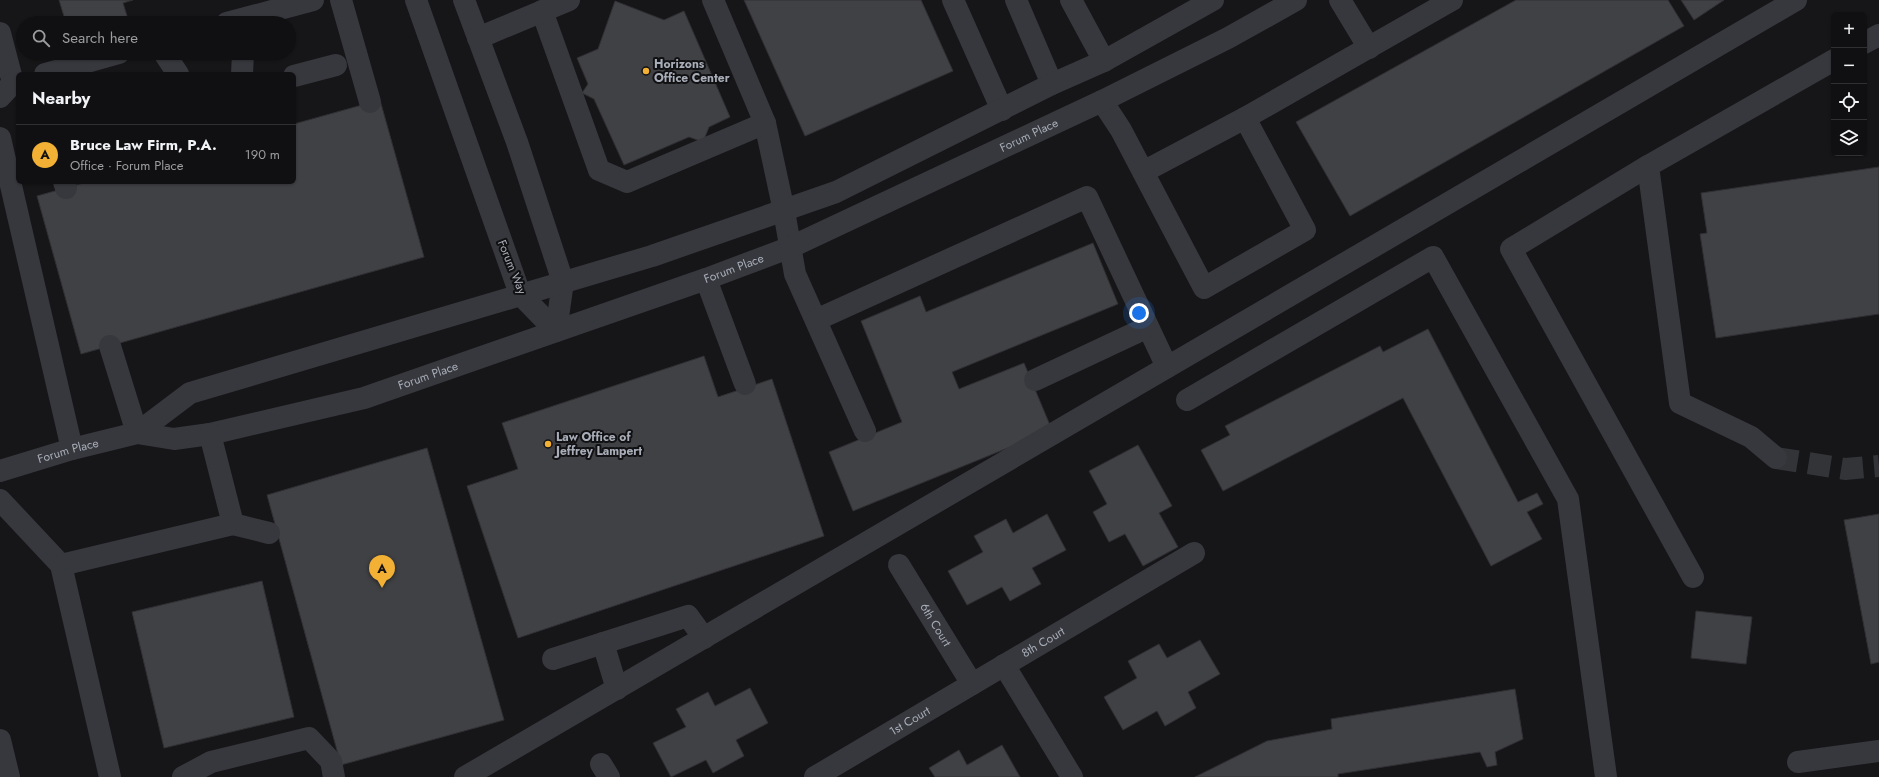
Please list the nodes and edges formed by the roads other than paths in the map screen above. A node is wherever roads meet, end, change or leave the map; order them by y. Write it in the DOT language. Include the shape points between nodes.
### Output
graph roads {
  1 [pos="314,0"];
  2 [pos="341,0"];
  3 [pos="416,0"];
  4 [pos="464,0"];
  5 [pos="569,0"];
  6 [pos="713,0"];
  7 [pos="953,0"];
  8 [pos="1016,0"];
  9 [pos="1071,0"];
  10 [pos="1213,0"];
  11 [pos="1296,0"];
  12 [pos="1340,0"];
  13 [pos="1452,0"];
  14 [pos="1796,0"];
  15 [pos="542,11"];
  16 [pos="257,16"];
  17 [pos="0,33"];
  18 [pos="1879,35"];
  19 [pos="478,38"];
  20 [pos="1867,41"];
  21 [pos="1369,48"];
  22 [pos="94,60"];
  23 [pos="169,60"];
  24 [pos="243,60"];
  25 [pos="1104,61"];
  26 [pos="1831,62"];
  27 [pos="336,65"];
  28 [pos="52,72"];
  29 [pos="177,72"];
  30 [pos="242,72"];
  31 [pos="296,75"];
  32 [pos="1052,84"];
  33 [pos="10,87"];
  34 [pos="370,102"];
  35 [pos="1102,102"];
  36 [pos="1002,110"];
  37 [pos="1244,118"];
  38 [pos="765,123"];
  39 [pos="0,138"];
  40 [pos="1648,166"];
  41 [pos="1144,172"];
  42 [pos="784,211"];
  43 [pos="791,247"];
  44 [pos="706,280"];
  45 [pos="563,282"];
  46 [pos="520,294"];
  47 [pos="816,320"];
  48 [pos="1148,327"];
  49 [pos="556,331"];
  50 [pos="110,346"];
  51 [pos="1167,367"];
  52 [pos="1035,380"];
  53 [pos="745,384"];
  54 [pos="1187,400"];
  55 [pos="865,430"];
  56 [pos="137,433"];
  57 [pos="210,434"];
  58 [pos="72,448"];
  59 [pos="1776,458"];
  60 [pos="0,471"];
  61 [pos="0,500"];
  62 [pos="233,524"];
  63 [pos="269,532"];
  64 [pos="1194,553"];
  65 [pos="61,565"];
  66 [pos="899,565"];
  67 [pos="1693,577"];
  68 [pos="704,638"];
  69 [pos="602,643"];
  70 [pos="553,659"];
  71 [pos="1004,665"];
  72 [pos="972,684"];
  73 [pos="616,689"];
  74 [pos="0,740"];
  75 [pos="1879,751"];
  76 [pos="1798,762"];
  77 [pos="9,777"];
  78 [pos="110,777"];
  79 [pos="183,777"];
  80 [pos="334,777"];
  81 [pos="465,777"];
  82 [pos="815,777"];
  83 [pos="1072,777"];
  84 [pos="1605,777"];
  1 -- 16 [label="street"];
  2 -- 34 [label="street"];
  3 -- 46 [label="street, Forum Way"];
  4 -- 19 [label="street"];
  5 -- 15 [label="street"];
  6 -- 38 [label="street"];
  7 -- 36 [label="street"];
  8 -- 32 [label="street"];
  9 -- 25 [label="street"];
  10 -- 25 [label="street, Forum Place"];
  11 -- 35 [label="street, Forum Place"];
  12 -- 21 [label="street"];
  13 -- 21 [label="street"];
  14 -- 51 [label="street"];
  15 -- 19 [label="street"];
  15 -- 38 [label="street" via="599,170 627,182"];
  17 -- 33 [label="street"];
  18 -- 20 [label="street"];
  19 -- 45 [label="street" via="517,142"];
  21 -- 37 [label="street"];
  22 -- 28 [label="street"];
  23 -- 29 [label="street"];
  24 -- 30 [label="street"];
  25 -- 32 [label="street, Forum Place"];
  26 -- 40 [label="street"];
  27 -- 31 [label="street"];
  32 -- 36 [label="street, Forum Place"];
  35 -- 41 [label="street"];
  35 -- 43 [label="street, Forum Place"];
  36 -- 42 [label="street, Forum Place" via="836,192"];
  37 -- 41 [label="street"];
  37 -- 41 [label="street" via="1305,230 1204,288"];
  38 -- 42 [label="street"];
  39 -- 58 [label="street"];
  40 -- 59 [label="street" via="1680,403 1751,437"];
  40 -- 67 [label="street" via="1511,249"];
  42 -- 43 [label="street"];
  42 -- 45 [label="street, Forum Place" via="652,256"];
  43 -- 44 [label="street, Forum Place"];
  43 -- 47 [label="street" via="795,274"];
  44 -- 49 [label="street, Forum Place"];
  44 -- 53 [label="street"];
  45 -- 46 [label="street, Forum Place"];
  45 -- 49 [label="street"];
  46 -- 49 [label="street, Forum Way"];
  46 -- 56 [label="street, Forum Place" via="190,393"];
  47 -- 48 [label="street" via="1088,197"];
  47 -- 55 [label="street"];
  48 -- 51 [label="street"];
  48 -- 52 [label="street"];
  49 -- 57 [label="street, Forum Place" via="364,398"];
  50 -- 56 [label="street"];
  51 -- 68 [label="street"];
  54 -- 84 [label="street" via="1433,256 1568,499"];
  56 -- 57 [label="street, Forum Place" via="174,439"];
  56 -- 58 [label="street, Forum Place"];
  57 -- 62 [label="street"];
  58 -- 60 [label="street, Forum Place"];
  61 -- 65 [label="street"];
  62 -- 63 [label="street"];
  62 -- 65 [label="street"];
  64 -- 71 [label="street, 8th Court"];
  65 -- 78 [label="street"];
  66 -- 72 [label="street, 6th Court"];
  68 -- 69 [label="street" via="688,616"];
  68 -- 73 [label="street"];
  69 -- 70 [label="street"];
  69 -- 73 [label="street"];
  71 -- 72 [label="street, 1st Court"];
  71 -- 83 [label="street"];
  72 -- 82 [label="street, 1st Court"];
  73 -- 81 [label="street"];
  74 -- 77 [label="street"];
  75 -- 76 [label="street"];
  79 -- 80 [label="street" via="211,762 309,738 331,761"];
}
